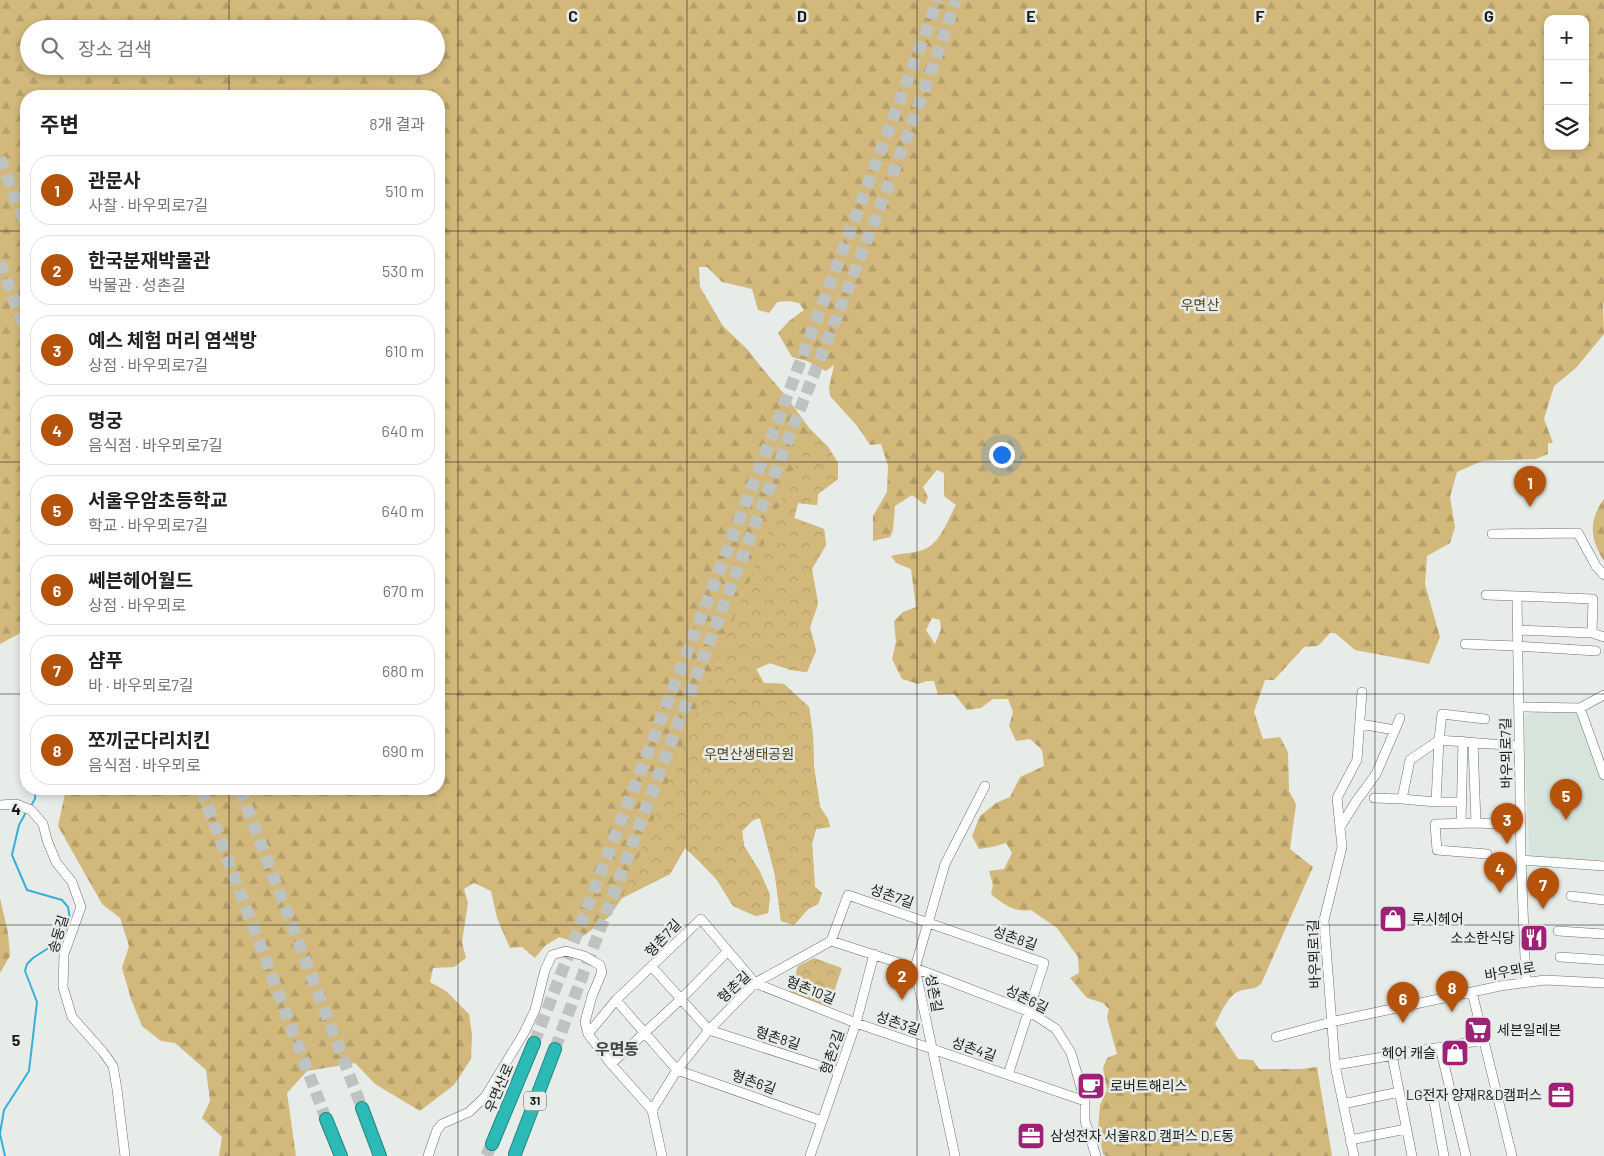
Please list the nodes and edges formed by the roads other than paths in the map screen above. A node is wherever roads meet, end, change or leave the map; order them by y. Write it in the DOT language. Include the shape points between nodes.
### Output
graph roads {
  1 [pos="1492,534"];
  2 [pos="1604,575"];
  3 [pos="1486,595"];
  4 [pos="1517,596"];
  5 [pos="1517,630"];
  6 [pos="1592,633"];
  7 [pos="1604,637"];
  8 [pos="1465,644"];
  9 [pos="1517,646"];
  10 [pos="1596,651"];
  11 [pos="1362,692"];
  12 [pos="1604,695"];
  13 [pos="1519,707"];
  14 [pos="1580,708"];
  15 [pos="1400,718"];
  16 [pos="1485,720"];
  17 [pos="1360,724"];
  18 [pos="1395,730"];
  19 [pos="1439,740"];
  20 [pos="1463,742"];
  21 [pos="1473,742"];
  22 [pos="1518,746"];
  23 [pos="1600,750"];
  24 [pos="1604,775"];
  25 [pos="985,786"];
  26 [pos="1374,798"];
  27 [pos="1402,799"];
  28 [pos="1436,802"];
  29 [pos="1461,802"];
  30 [pos="0,805"];
  31 [pos="1476,823"];
  32 [pos="1461,824"];
  33 [pos="1521,825"];
  34 [pos="1340,827"];
  35 [pos="1487,854"];
  36 [pos="1521,860"];
  37 [pos="1604,866"];
  38 [pos="1571,896"];
  39 [pos="1604,900"];
  40 [pos="927,922"];
  41 [pos="1558,931"];
  42 [pos="1604,934"];
  43 [pos="831,941"];
  44 [pos="728,951"];
  45 [pos="874,954"];
  46 [pos="1560,957"];
  47 [pos="1604,960"];
  48 [pos="652,967"];
  49 [pos="915,968"];
  50 [pos="1526,982"];
  51 [pos="755,983"];
  52 [pos="1604,983"];
  53 [pos="1472,992"];
  54 [pos="681,999"];
  55 [pos="616,1000"];
  56 [pos="1030,1012"];
  57 [pos="1331,1022"];
  58 [pos="856,1023"];
  59 [pos="709,1030"];
  60 [pos="645,1033"];
  61 [pos="588,1034"];
  62 [pos="1276,1038"];
  63 [pos="1484,1040"];
  64 [pos="534,1043"];
  65 [pos="1440,1047"];
  66 [pos="555,1049"];
  67 [pos="932,1050"];
  68 [pos="1392,1055"];
  69 [pos="611,1064"];
  70 [pos="1335,1064"];
  71 [pos="677,1070"];
  72 [pos="839,1072"];
  73 [pos="1008,1075"];
  74 [pos="1400,1092"];
  75 [pos="1451,1092"];
  76 [pos="1085,1101"];
  77 [pos="1343,1104"];
  78 [pos="362,1108"];
  79 [pos="652,1110"];
  80 [pos="326,1119"];
  81 [pos="822,1121"];
  82 [pos="1406,1129"];
  83 [pos="1350,1140"];
  84 [pos="492,1144"];
  85 [pos="515,1154"];
  86 [pos="126,1156"];
  87 [pos="341,1156"];
  88 [pos="380,1156"];
  89 [pos="428,1156"];
  90 [pos="662,1156"];
  91 [pos="810,1156"];
  92 [pos="955,1156"];
  93 [pos="1096,1156"];
  94 [pos="1354,1156"];
  95 [pos="1412,1156"];
  96 [pos="1444,1156"];
  97 [pos="1466,1156"];
  98 [pos="1512,1156"];
  1 -- 2 [label="street" via="1578,533"];
  3 -- 4 [label="street"];
  4 -- 5 [label="street"];
  4 -- 6 [label="street" via="1593,599"];
  5 -- 6 [label="street"];
  5 -- 9 [label="street"];
  6 -- 7 [label="street"];
  8 -- 9 [label="street"];
  9 -- 10 [label="street"];
  9 -- 13 [label="street"];
  11 -- 17 [label="street, 바우뫼로1길"];
  12 -- 14 [label="street, 바우뫼로7길"];
  13 -- 14 [label="street, 바우뫼로7길"];
  13 -- 22 [label="street, 바우뫼로7길"];
  14 -- 23 [label="street"];
  15 -- 18 [label="street"];
  16 -- 19 [label="street" via="1442,714"];
  17 -- 18 [label="street"];
  17 -- 34 [label="street, 바우뫼로1길" via="1357,760 1337,798"];
  18 -- 34 [label="street" via="1376,774"];
  19 -- 20 [label="street"];
  19 -- 27 [label="street" via="1410,760"];
  19 -- 28 [label="street"];
  20 -- 21 [label="street"];
  20 -- 29 [label="street"];
  21 -- 22 [label="street"];
  21 -- 31 [label="street"];
  22 -- 33 [label="street, 바우뫼로7길"];
  23 -- 24 [label="street"];
  25 -- 40 [label="street, 성촌길" via="945,864"];
  26 -- 27 [label="street"];
  27 -- 28 [label="street"];
  28 -- 29 [label="street"];
  29 -- 32 [label="street"];
  30 -- 86 [label="street, 송동길" via="16,804 31,810 43,824 56,862 72,882 81,907 64,954 63,987 72,1017 113,1066"];
  31 -- 32 [label="street"];
  31 -- 33 [label="street"];
  32 -- 35 [label="street" via="1436,824 1437,850"];
  33 -- 36 [label="street, 바우뫼로7길"];
  34 -- 57 [label="street, 바우뫼로1길" via="1342,847 1324,920"];
  36 -- 37 [label="street"];
  36 -- 50 [label="street, 바우뫼로7길"];
  38 -- 39 [label="street"];
  40 -- 43 [label="street, 성촌7길" via="848,895"];
  40 -- 49 [label="street, 성촌길"];
  40 -- 56 [label="street, 성촌8길" via="1044,963"];
  41 -- 42 [label="street"];
  43 -- 45 [label="street"];
  43 -- 51 [label="street, 형촌길"];
  44 -- 48 [label="street, 형촌7길" via="701,919"];
  44 -- 51 [label="street"];
  44 -- 54 [label="street"];
  45 -- 49 [label="street"];
  45 -- 58 [label="street, 형촌2길"];
  46 -- 47 [label="street"];
  48 -- 54 [label="street, 형촌7길"];
  48 -- 55 [label="street"];
  49 -- 56 [label="street, 성촌6길"];
  49 -- 67 [label="street, 성촌길"];
  50 -- 52 [label="street, 바우뫼로"];
  50 -- 53 [label="street, 바우뫼로"];
  51 -- 58 [label="street, 형촌10길"];
  51 -- 59 [label="street, 형촌길"];
  53 -- 57 [label="street, 바우뫼로"];
  53 -- 63 [label="street"];
  54 -- 59 [label="street, 형촌7길"];
  54 -- 60 [label="street"];
  55 -- 60 [label="street"];
  55 -- 61 [label="street"];
  56 -- 73 [label="street, 성촌4길"];
  56 -- 76 [label="street, 성촌6길" via="1056,1029 1071,1053"];
  57 -- 62 [label="street, 바우뫼로"];
  57 -- 70 [label="street, 바우뫼로1길"];
  58 -- 67 [label="street, 성촌3길"];
  58 -- 72 [label="street, 형촌2길"];
  59 -- 71 [label="street, 형촌길"];
  59 -- 72 [label="street, 형촌8길"];
  60 -- 69 [label="street"];
  60 -- 71 [label="street"];
  61 -- 69 [label="street"];
  61 -- 89 [label="street" via="586,1022 602,972 600,965 566,951 552,955 535,1010 524,1033 485,1096 469,1112 442,1124 437,1130"];
  63 -- 65 [label="street"];
  63 -- 98 [label="street"];
  64 -- 84 [label="highway, 우면산로 / 31"];
  65 -- 68 [label="street"];
  65 -- 75 [label="street"];
  66 -- 85 [label="highway, 31"];
  67 -- 73 [label="street, 성촌4길"];
  67 -- 92 [label="street, 성촌길"];
  68 -- 70 [label="street"];
  68 -- 74 [label="street"];
  69 -- 79 [label="street"];
  70 -- 77 [label="street, 바우뫼로1길"];
  71 -- 79 [label="street, 형촌길"];
  71 -- 81 [label="street, 형촌6길"];
  72 -- 81 [label="street, 형촌2길"];
  73 -- 76 [label="street, 성촌4길"];
  74 -- 77 [label="street"];
  74 -- 82 [label="street"];
  75 -- 96 [label="street" via="1433,1096"];
  75 -- 97 [label="street"];
  76 -- 93 [label="street, 성촌6길" via="1085,1122"];
  77 -- 83 [label="street, 바우뫼로1길"];
  78 -- 88 [label="highway"];
  79 -- 90 [label="street"];
  80 -- 87 [label="highway"];
  81 -- 91 [label="street, 형촌2길"];
  82 -- 83 [label="street"];
  82 -- 95 [label="street"];
  83 -- 94 [label="street, 바우뫼로1길"];
}
